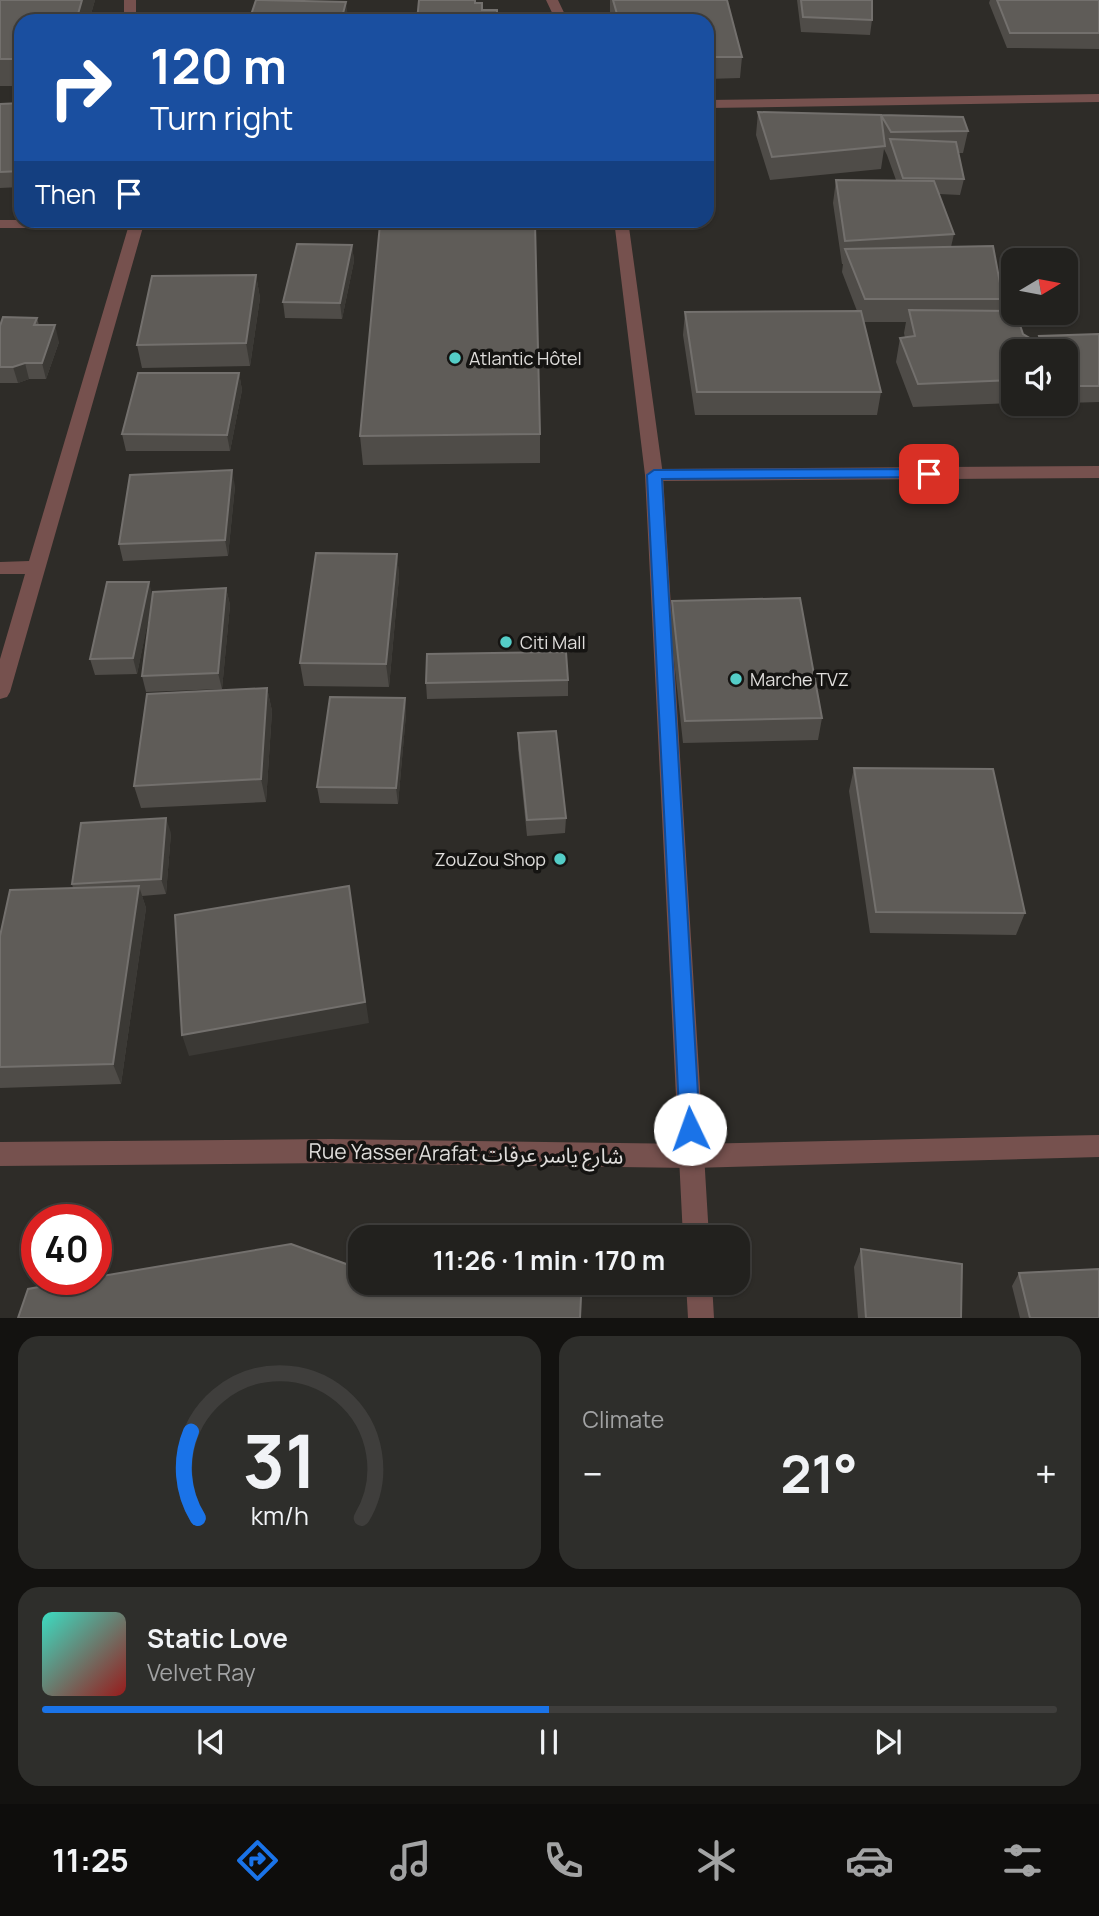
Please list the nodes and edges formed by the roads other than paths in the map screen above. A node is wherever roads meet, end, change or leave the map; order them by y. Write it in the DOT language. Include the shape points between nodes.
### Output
graph roads {
  1 [pos="1099,98"];
  2 [pos="714,104"];
  3 [pos="136,228"];
  4 [pos="620,228"];
  5 [pos="1099,472"];
  6 [pos="654,475"];
  7 [pos="37,567"];
  8 [pos="0,568"];
  9 [pos="0,692"];
  10 [pos="1099,1146"];
  11 [pos="0,1154"];
  12 [pos="692,1156"];
  13 [pos="695,1225"];
  14 [pos="700,1295"];
  15 [pos="701,1318"];
  1 -- 2 [label="street"];
  3 -- 7 [label="street"];
  4 -- 6 [label="street"];
  5 -- 6 [label="street"];
  6 -- 12 [label="street"];
  7 -- 8 [label="street"];
  7 -- 9 [label="street"];
  10 -- 12 [label="street, Rue Yasser Arafat شارع ياسر عرفات"];
  11 -- 12 [label="street, Rue Yasser Arafat شارع ياسر عرفات" via="331,1151"];
  12 -- 13 [label="street"];
  14 -- 15 [label="street"];
}
